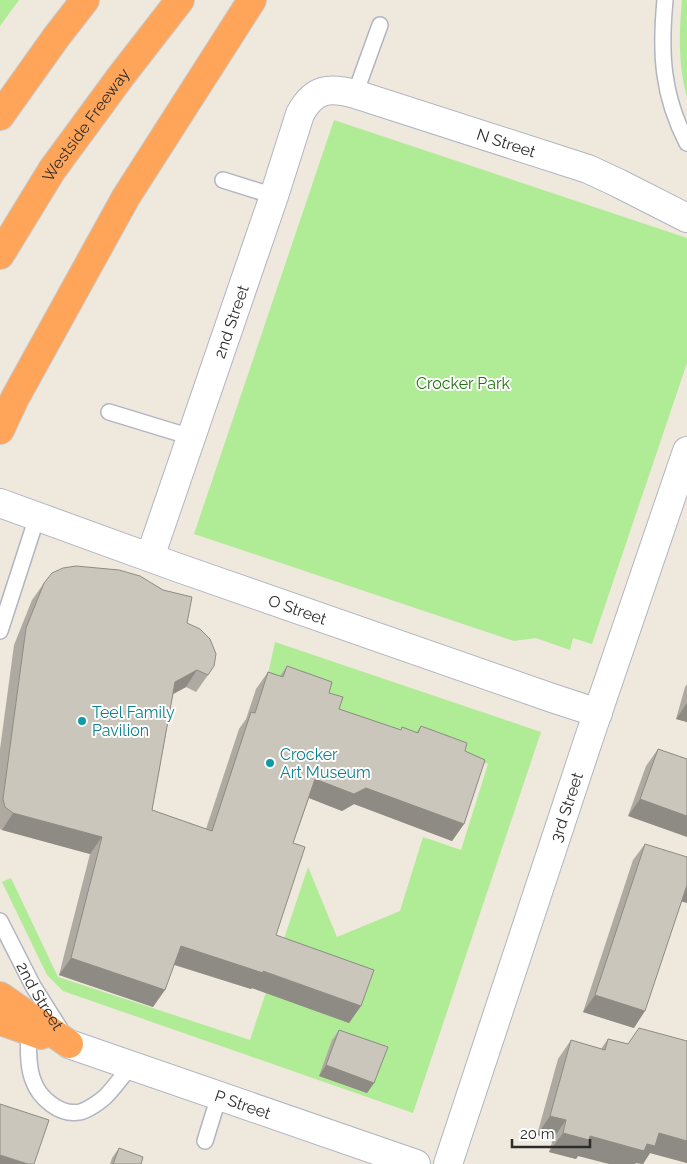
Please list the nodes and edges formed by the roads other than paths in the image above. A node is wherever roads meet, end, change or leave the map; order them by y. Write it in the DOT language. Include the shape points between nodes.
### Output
graph roads {
  1 [pos="85,0"];
  2 [pos="180,0"];
  3 [pos="252,0"];
  4 [pos="665,0"];
  5 [pos="380,25"];
  6 [pos="57,36"];
  7 [pos="319,92"];
  8 [pos="355,94"];
  9 [pos="0,96"];
  10 [pos="0,116"];
  11 [pos="687,143"];
  12 [pos="223,180"];
  13 [pos="274,196"];
  14 [pos="687,218"];
  15 [pos="0,255"];
  16 [pos="109,412"];
  17 [pos="0,430"];
  18 [pos="191,437"];
  19 [pos="687,452"];
  20 [pos="680,495"];
  21 [pos="0,503"];
  22 [pos="38,517"];
  23 [pos="150,557"];
  24 [pos="0,631"];
  25 [pos="598,713"];
  26 [pos="0,921"];
  27 [pos="0,996"];
  28 [pos="0,1022"];
  29 [pos="28,1030"];
  30 [pos="69,1044"];
  31 [pos="130,1066"];
  32 [pos="218,1096"];
  33 [pos="205,1140"];
  34 [pos="416,1164"];
  35 [pos="448,1164"];
  1 -- 6 [label="highway"];
  2 -- 15 [label="highway, Westside Freeway" via="52,170"];
  3 -- 17 [label="highway" via="126,197"];
  4 -- 11 [label="lane" via="664,72 674,114"];
  5 -- 8 [label="lane"];
  6 -- 9 [label="highway"];
  6 -- 10 [label="highway"];
  7 -- 8 [label="street, N Street" via="338,90"];
  7 -- 13 [label="street, 2nd Street" via="300,114"];
  8 -- 14 [label="street, N Street" via="603,175"];
  12 -- 13 [label="lane"];
  13 -- 18 [label="street, 2nd Street"];
  16 -- 18 [label="lane"];
  18 -- 23 [label="street, 2nd Street"];
  19 -- 20 [label="street, 3rd Street"];
  20 -- 25 [label="street, 3rd Street"];
  21 -- 22 [label="street, O Street"];
  22 -- 23 [label="street, O Street"];
  22 -- 24 [label="lane"];
  23 -- 25 [label="street, O Street"];
  25 -- 35 [label="street, 3rd Street"];
  26 -- 30 [label="lane, 2nd Street" via="33,986"];
  27 -- 30 [label="highway"];
  28 -- 29 [label="highway"];
  29 -- 30 [label="highway"];
  29 -- 31 [label="lane" via="29,1063 36,1089 58,1108 81,1112 107,1096"];
  30 -- 31 [label="street, P Street"];
  31 -- 32 [label="street, P Street"];
  32 -- 33 [label="lane"];
  32 -- 34 [label="street, P Street"];
}
